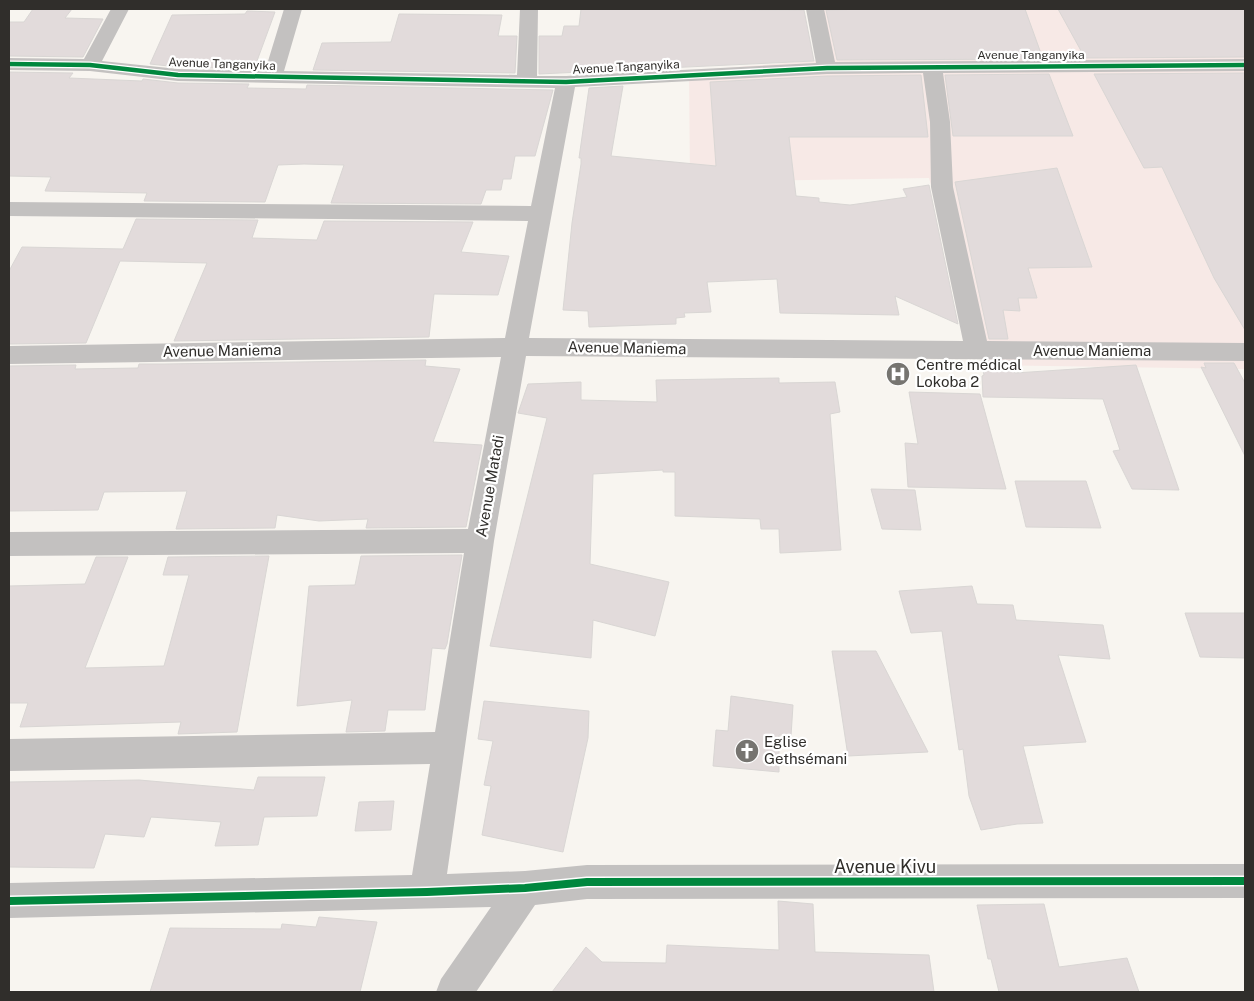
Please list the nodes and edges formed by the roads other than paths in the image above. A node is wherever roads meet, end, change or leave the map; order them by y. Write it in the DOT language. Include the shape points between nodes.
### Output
graph roads {
  1 [pos="120,9"];
  2 [pos="293,9"];
  3 [pos="529,9"];
  4 [pos="815,9"];
  5 [pos="9,64"];
  6 [pos="90,65"];
  7 [pos="932,66"];
  8 [pos="1244,67"];
  9 [pos="827,68"];
  10 [pos="273,76"];
  11 [pos="527,81"];
  12 [pos="566,82"];
  13 [pos="9,209"];
  14 [pos="542,214"];
  15 [pos="515,347"];
  16 [pos="977,351"];
  17 [pos="1245,352"];
  18 [pos="9,355"];
  19 [pos="480,542"];
  20 [pos="9,544"];
  21 [pos="448,748"];
  22 [pos="9,756"];
  23 [pos="1245,881"];
  24 [pos="525,888"];
  25 [pos="427,892"];
  26 [pos="9,901"];
  27 [pos="454,992"];
  1 -- 6 [label="street"];
  2 -- 10 [label="street"];
  3 -- 11 [label="street"];
  4 -- 9 [label="street"];
  5 -- 6 [label="street, Avenue Tanganyika"];
  6 -- 10 [label="street, Avenue Tanganyika" via="178,75"];
  7 -- 8 [label="street, Avenue Tanganyika"];
  7 -- 9 [label="street, Avenue Tanganyika"];
  7 -- 16 [label="street" via="940,122 942,187"];
  9 -- 12 [label="street, Avenue Tanganyika"];
  10 -- 11 [label="street, Avenue Tanganyika"];
  11 -- 12 [label="street, Avenue Tanganyika"];
  12 -- 14 [label="street, Avenue Matadi"];
  13 -- 14 [label="street"];
  14 -- 15 [label="street, Avenue Matadi"];
  15 -- 16 [label="street, Avenue Maniema"];
  15 -- 18 [label="street, Avenue Maniema"];
  15 -- 19 [label="street, Avenue Matadi"];
  16 -- 17 [label="street, Avenue Maniema"];
  19 -- 20 [label="street"];
  19 -- 21 [label="street, Avenue Matadi"];
  21 -- 22 [label="street"];
  21 -- 25 [label="street, Avenue Matadi"];
  23 -- 24 [label="street, Avenue Kivu" via="587,882"];
  24 -- 25 [label="street, Avenue Kivu"];
  24 -- 27 [label="street"];
  25 -- 26 [label="street, Avenue Kivu"];
}
